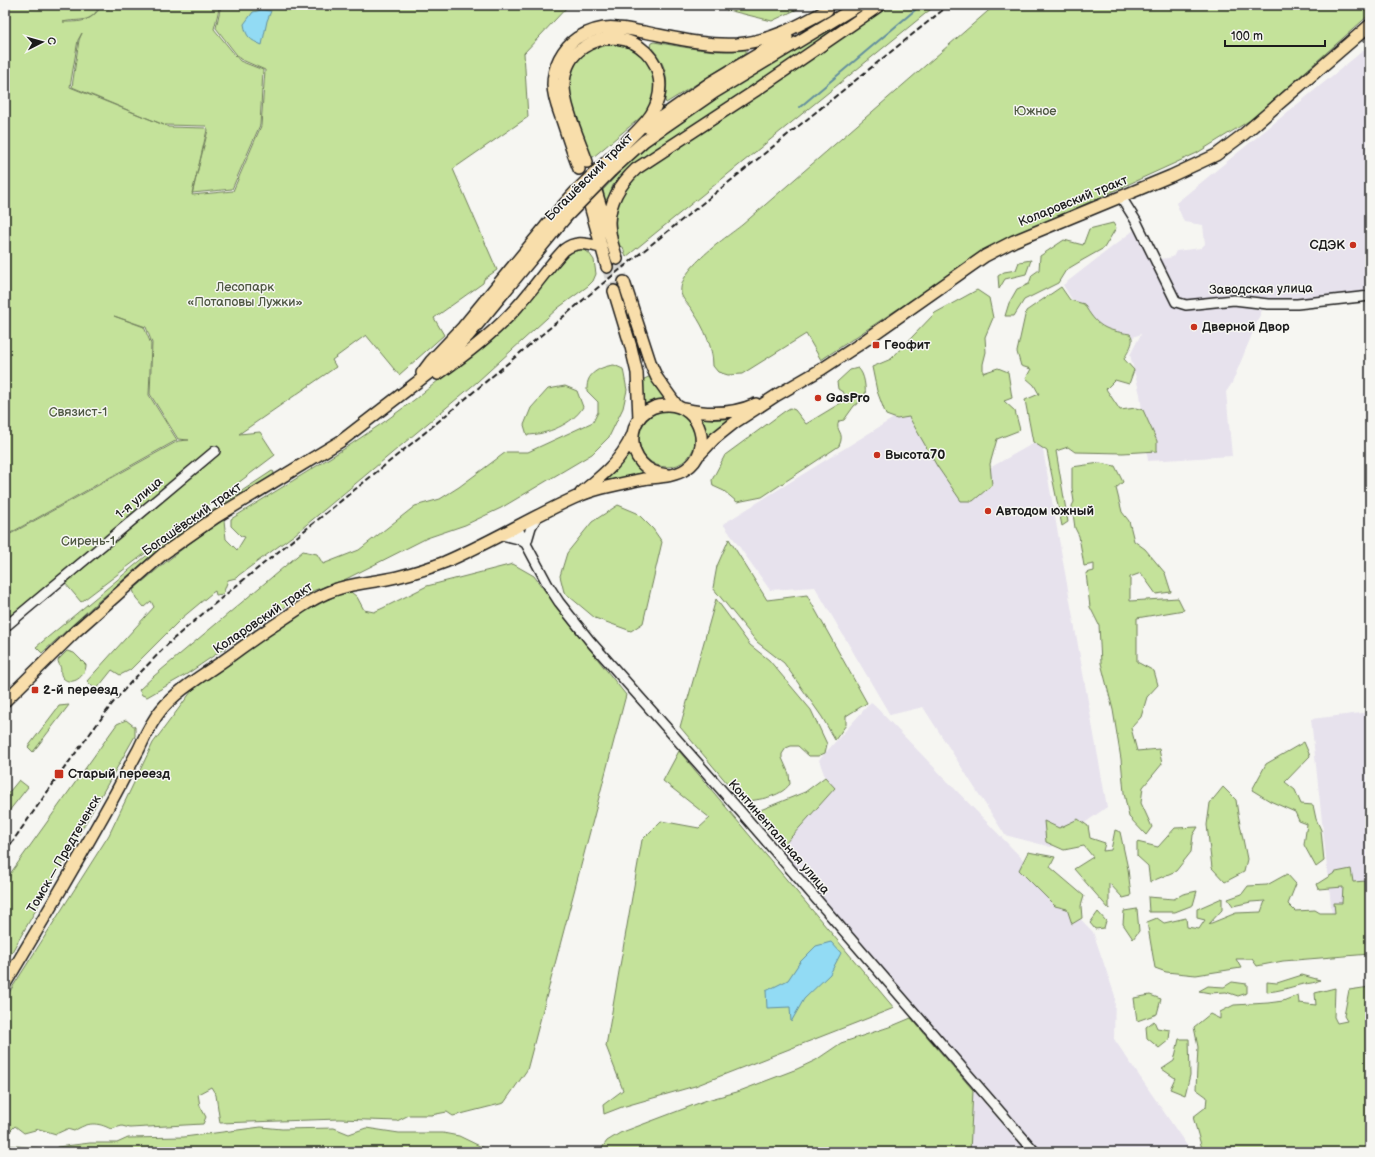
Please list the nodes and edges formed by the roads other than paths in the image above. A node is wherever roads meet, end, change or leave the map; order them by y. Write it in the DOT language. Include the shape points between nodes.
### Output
graph roads {
  1 [pos="858,5"];
  2 [pos="880,5"];
  3 [pos="831,8"];
  4 [pos="1370,25"];
  5 [pos="620,149"];
  6 [pos="607,167"];
  7 [pos="596,191"];
  8 [pos="1121,197"];
  9 [pos="589,202"];
  10 [pos="607,246"];
  11 [pos="617,259"];
  12 [pos="607,267"];
  13 [pos="624,282"];
  14 [pos="614,291"];
  15 [pos="1370,296"];
  16 [pos="414,384"];
  17 [pos="777,395"];
  18 [pos="680,408"];
  19 [pos="639,419"];
  20 [pos="632,436"];
  21 [pos="215,451"];
  22 [pos="697,457"];
  23 [pos="668,475"];
  24 [pos="576,497"];
  25 [pos="537,518"];
  26 [pos="518,527"];
  27 [pos="502,535"];
  28 [pos="526,544"];
  29 [pos="5,627"];
  30 [pos="5,701"];
  31 [pos="157,716"];
  32 [pos="5,984"];
  33 [pos="1035,1152"];
  1 -- 6 [label="main road, Богашёвский тракт" via="715,92"];
  2 -- 10 [label="main road" via="636,169 622,184 613,202"];
  3 -- 5 [label="main road, Богашёвский тракт" via="681,102"];
  3 -- 5 [label="main road" via="778,35 739,44 700,42 618,28 598,29 574,40 558,60 553,85 557,106 583,165 564,85 568,65 574,56 590,43 610,38 628,40 643,50 658,72 659,94 652,114"];
  4 -- 8 [label="main road, Коларовский тракт" via="1244,134 1216,155"];
  5 -- 6 [label="main road, Богашёвский тракт"];
  6 -- 16 [label="main road, Богашёвский тракт, bridge" via="577,190 563,213 431,361"];
  7 -- 10 [label="main road"];
  8 -- 15 [label="street, Заводская улица" via="1136,221 1176,302 1180,304 1234,300 1297,304"];
  8 -- 17 [label="main road, Коларовский тракт" via="1014,241 985,256 857,346"];
  9 -- 10 [label="main road"];
  10 -- 11 [label="main road"];
  10 -- 12 [label="main road"];
  10 -- 16 [label="main road" via="584,243 570,245 488,336 438,374"];
  13 -- 18 [label="main road" via="651,365 660,382"];
  14 -- 19 [label="main road" via="637,373"];
  16 -- 30 [label="main road, Богашёвский тракт" via="341,441 216,517 163,554 75,632"];
  17 -- 18 [label="main road, Коларовский тракт" via="751,406 721,413 699,413"];
  17 -- 22 [label="main road, Коларовский тракт" via="722,432"];
  18 -- 19 [label="main road" via="665,405 653,408"];
  18 -- 22 [label="main road" via="697,421 701,433 701,446"];
  19 -- 20 [label="main road"];
  20 -- 23 [label="main road" via="635,454 642,464 656,473"];
  20 -- 24 [label="main road" via="616,463"];
  21 -- 29 [label="street, 1-я улица"];
  22 -- 23 [label="main road" via="689,467"];
  23 -- 24 [label="main road" via="627,482"];
  24 -- 25 [label="main road, Коларовский тракт"];
  25 -- 26 [label="main road, Коларовский тракт"];
  25 -- 28 [label="street" via="531,527"];
  26 -- 27 [label="main road, Коларовский тракт"];
  26 -- 28 [label="street, Континентальная улица"];
  27 -- 28 [label="street" via="519,539"];
  27 -- 31 [label="main road, Коларовский тракт" via="422,570 350,585 320,596 256,637 186,688"];
  28 -- 33 [label="street, Континентальная улица" via="560,602 590,641"];
  31 -- 32 [label="main road, Томск — Предтеченск" via="66,882"];
}
